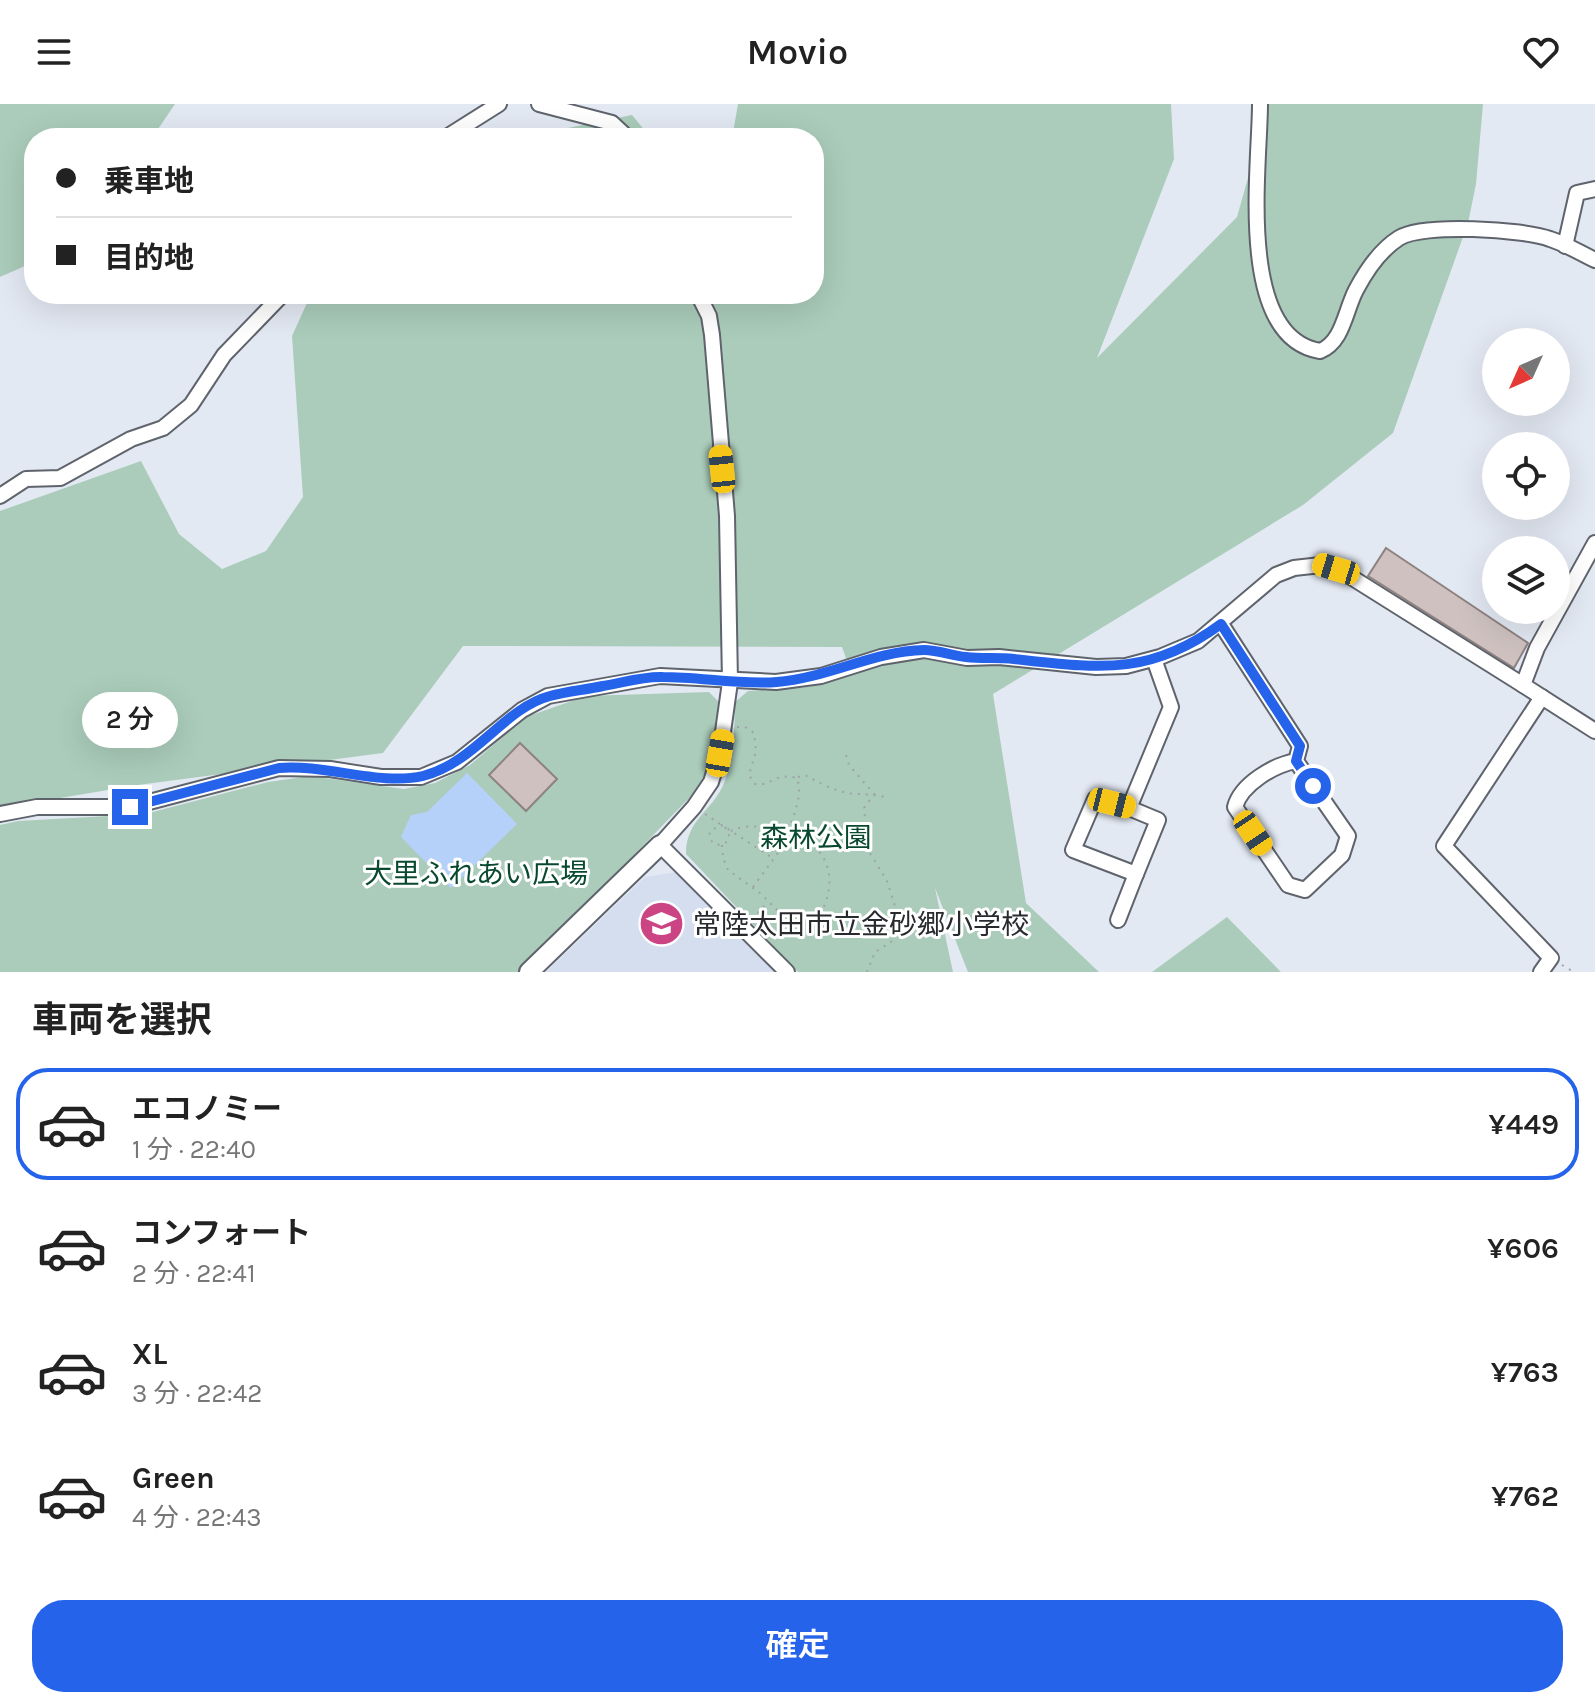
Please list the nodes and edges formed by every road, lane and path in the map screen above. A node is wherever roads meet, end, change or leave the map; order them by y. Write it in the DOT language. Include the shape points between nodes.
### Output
graph roads {
  1 [pos="499,104"];
  2 [pos="539,104"];
  3 [pos="1260,104"];
  4 [pos="461,128"];
  5 [pos="617,128"];
  6 [pos="1595,189"];
  7 [pos="1565,246"];
  8 [pos="1595,260"];
  9 [pos="273,304"];
  10 [pos="703,304"];
  11 [pos="0,496"];
  12 [pos="1594,548"];
  13 [pos="1221,624"];
  14 [pos="1154,659"];
  15 [pos="730,682"];
  16 [pos="1523,685"];
  17 [pos="1542,697"];
  18 [pos="725,726"];
  19 [pos="1595,731"];
  20 [pos="846,755"];
  21 [pos="1296,761"];
  22 [pos="797,778"];
  23 [pos="874,794"];
  24 [pos="886,797"];
  25 [pos="694,807"];
  26 [pos="1129,808"];
  27 [pos="0,814"];
  28 [pos="723,826"];
  29 [pos="731,831"];
  30 [pos="788,832"];
  31 [pos="660,845"];
  32 [pos="722,845"];
  33 [pos="778,853"];
  34 [pos="774,859"];
  35 [pos="1136,874"];
  36 [pos="753,888"];
  37 [pos="768,901"];
  38 [pos="1118,920"];
  39 [pos="743,928"];
  40 [pos="529,972"];
  41 [pos="787,972"];
  42 [pos="867,972"];
  43 [pos="1541,972"];
  1 -- 4 [label="street"];
  2 -- 5 [label="street"];
  3 -- 7 [label="street" via="1260,264 1275,316 1297,343 1320,351 1335,342 1371,267 1382,251 1406,234 1430,229 1517,231"];
  6 -- 7 [label="street" via="1577,193"];
  7 -- 8 [label="street"];
  9 -- 11 [label="street" via="224,355 191,405 163,428 131,439 60,478 26,479"];
  10 -- 15 [label="street" via="712,335 727,516"];
  12 -- 16 [label="street" via="1537,648"];
  13 -- 14 [label="street" via="1198,641"];
  13 -- 16 [label="street" via="1276,575 1321,565 1351,577"];
  13 -- 21 [label="street" via="1300,746"];
  14 -- 15 [label="street" via="1096,667 924,650 821,676"];
  14 -- 26 [label="street" via="1171,707"];
  15 -- 18 [label="street"];
  15 -- 27 [label="street" via="660,676 548,696 457,762 421,777 297,766 130,807 37,807"];
  16 -- 17 [label="street"];
  17 -- 19 [label="street"];
  17 -- 43 [label="street" via="1444,846 1551,958"];
  18 -- 22 [label="path" via="754,733 756,751 749,775 755,784 784,775"];
  18 -- 25 [label="street" via="711,782"];
  20 -- 23 [label="path"];
  21 -- 21 [label="street" via="1348,836 1342,855 1305,890 1288,885 1235,807 1238,795 1278,765"];
  22 -- 23 [label="path" via="805,775 848,793"];
  22 -- 30 [label="path" via="800,788"];
  23 -- 24 [label="path"];
  23 -- 42 [label="path" via="864,808 868,850 887,881 898,933 875,952"];
  25 -- 28 [label="path"];
  25 -- 31 [label="street"];
  26 -- 35 [label="street" via="1158,820"];
  26 -- 35 [label="street" via="1095,799 1073,850"];
  28 -- 29 [label="path"];
  28 -- 32 [label="path" via="730,835"];
  28 -- 32 [label="path" via="713,827 709,836"];
  29 -- 30 [label="path" via="756,826"];
  29 -- 34 [label="path"];
  30 -- 37 [label="path" via="815,846 830,869 832,883 820,915 807,926 790,923"];
  31 -- 39 [label="street"];
  31 -- 40 [label="street"];
  32 -- 36 [label="path" via="728,870"];
  33 -- 34 [label="path"];
  34 -- 36 [label="path"];
  35 -- 38 [label="street"];
  36 -- 37 [label="path"];
  37 -- 39 [label="path"];
  39 -- 41 [label="street"];
}
